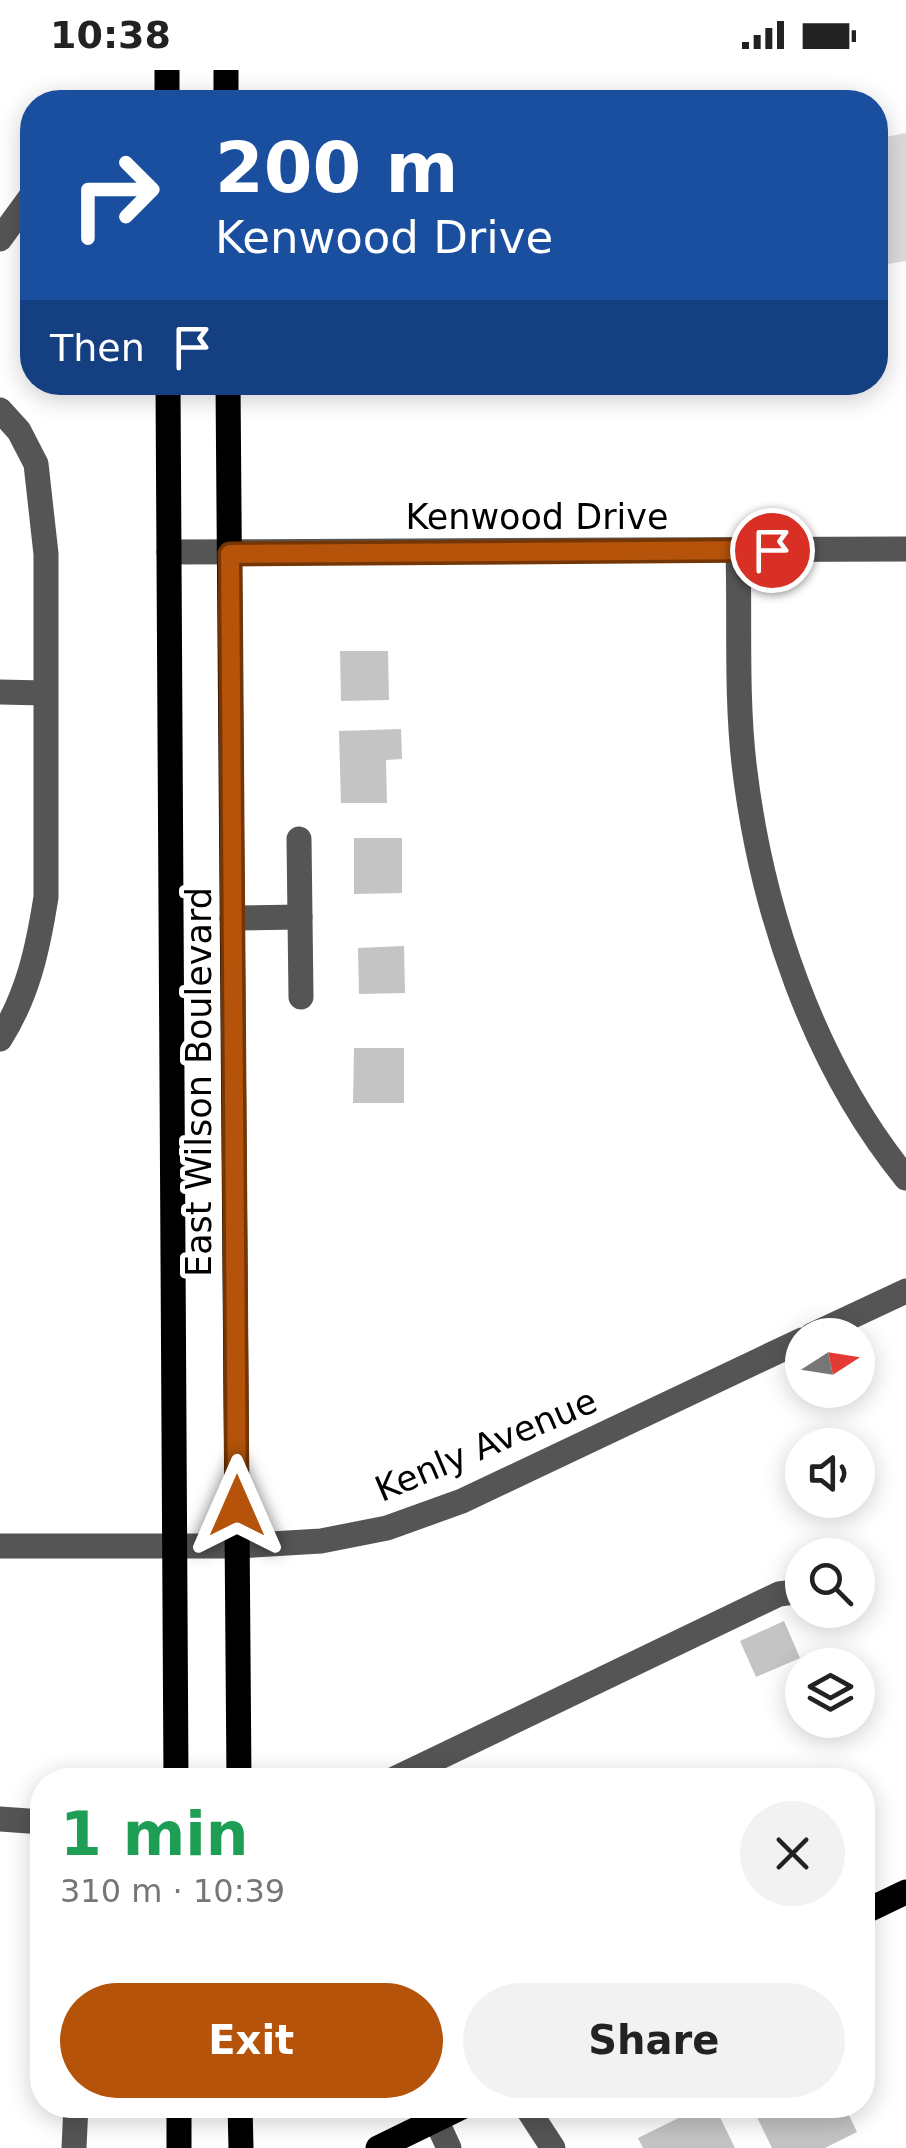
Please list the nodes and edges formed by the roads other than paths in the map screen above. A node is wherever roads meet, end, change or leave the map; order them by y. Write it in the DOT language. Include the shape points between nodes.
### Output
graph roads {
  1 [pos="20,212"];
  2 [pos="0,240"];
  3 [pos="168,395"];
  4 [pos="228,395"];
  5 [pos="0,410"];
  6 [pos="738,550"];
  7 [pos="906,550"];
  8 [pos="169,552"];
  9 [pos="230,554"];
  10 [pos="0,692"];
  11 [pos="44,693"];
  12 [pos="299,840"];
  13 [pos="300,917"];
  14 [pos="232,918"];
  15 [pos="301,996"];
  16 [pos="0,1039"];
  17 [pos="906,1178"];
  18 [pos="906,1291"];
  19 [pos="848,1318"];
  20 [pos="785,1348"];
  21 [pos="174,1544"];
  22 [pos="0,1546"];
  23 [pos="237,1546"];
  24 [pos="785,1594"];
  25 [pos="176,1768"];
  26 [pos="238,1768"];
  27 [pos="417,1768"];
  28 [pos="0,1819"];
  29 [pos="30,1821"];
  30 [pos="906,1892"];
  31 [pos="875,1907"];
  32 [pos="75,2118"];
  33 [pos="178,2118"];
  34 [pos="240,2118"];
  35 [pos="440,2118"];
  36 [pos="533,2118"];
  37 [pos="436,2120"];
  38 [pos="74,2148"];
  39 [pos="179,2148"];
  40 [pos="240,2148"];
  41 [pos="378,2148"];
  42 [pos="449,2148"];
  43 [pos="552,2148"];
  1 -- 2 [label="street"];
  3 -- 8 [label="main road, East Wilson Boulevard"];
  4 -- 9 [label="main road, East Wilson Boulevard"];
  5 -- 11 [label="street" via="20,430 36,464 46,554"];
  6 -- 7 [label="street, Kenwood Drive"];
  6 -- 9 [label="street, Kenwood Drive"];
  6 -- 17 [label="street" via="744,762 779,932 843,1081"];
  8 -- 9 [label="street, Kenwood Drive"];
  8 -- 21 [label="main road, East Wilson Boulevard"];
  9 -- 14 [label="main road, East Wilson Boulevard"];
  10 -- 11 [label="street"];
  11 -- 16 [label="street" via="46,897 19,1010"];
  12 -- 13 [label="street"];
  13 -- 14 [label="street"];
  13 -- 15 [label="street"];
  14 -- 23 [label="main road, East Wilson Boulevard"];
  18 -- 19 [label="street"];
  20 -- 23 [label="street, Kenly Avenue" via="443,1508 338,1538"];
  21 -- 22 [label="street, Kenly Avenue"];
  21 -- 23 [label="street, Kenly Avenue"];
  21 -- 25 [label="main road, East Wilson Boulevard"];
  23 -- 26 [label="main road, East Wilson Boulevard"];
  24 -- 27 [label="street"];
  28 -- 29 [label="street"];
  30 -- 31 [label="main road"];
  32 -- 38 [label="street"];
  33 -- 39 [label="main road"];
  34 -- 40 [label="main road"];
  35 -- 37 [label="main road"];
  36 -- 43 [label="street"];
  37 -- 41 [label="main road"];
  37 -- 42 [label="street"];
}
